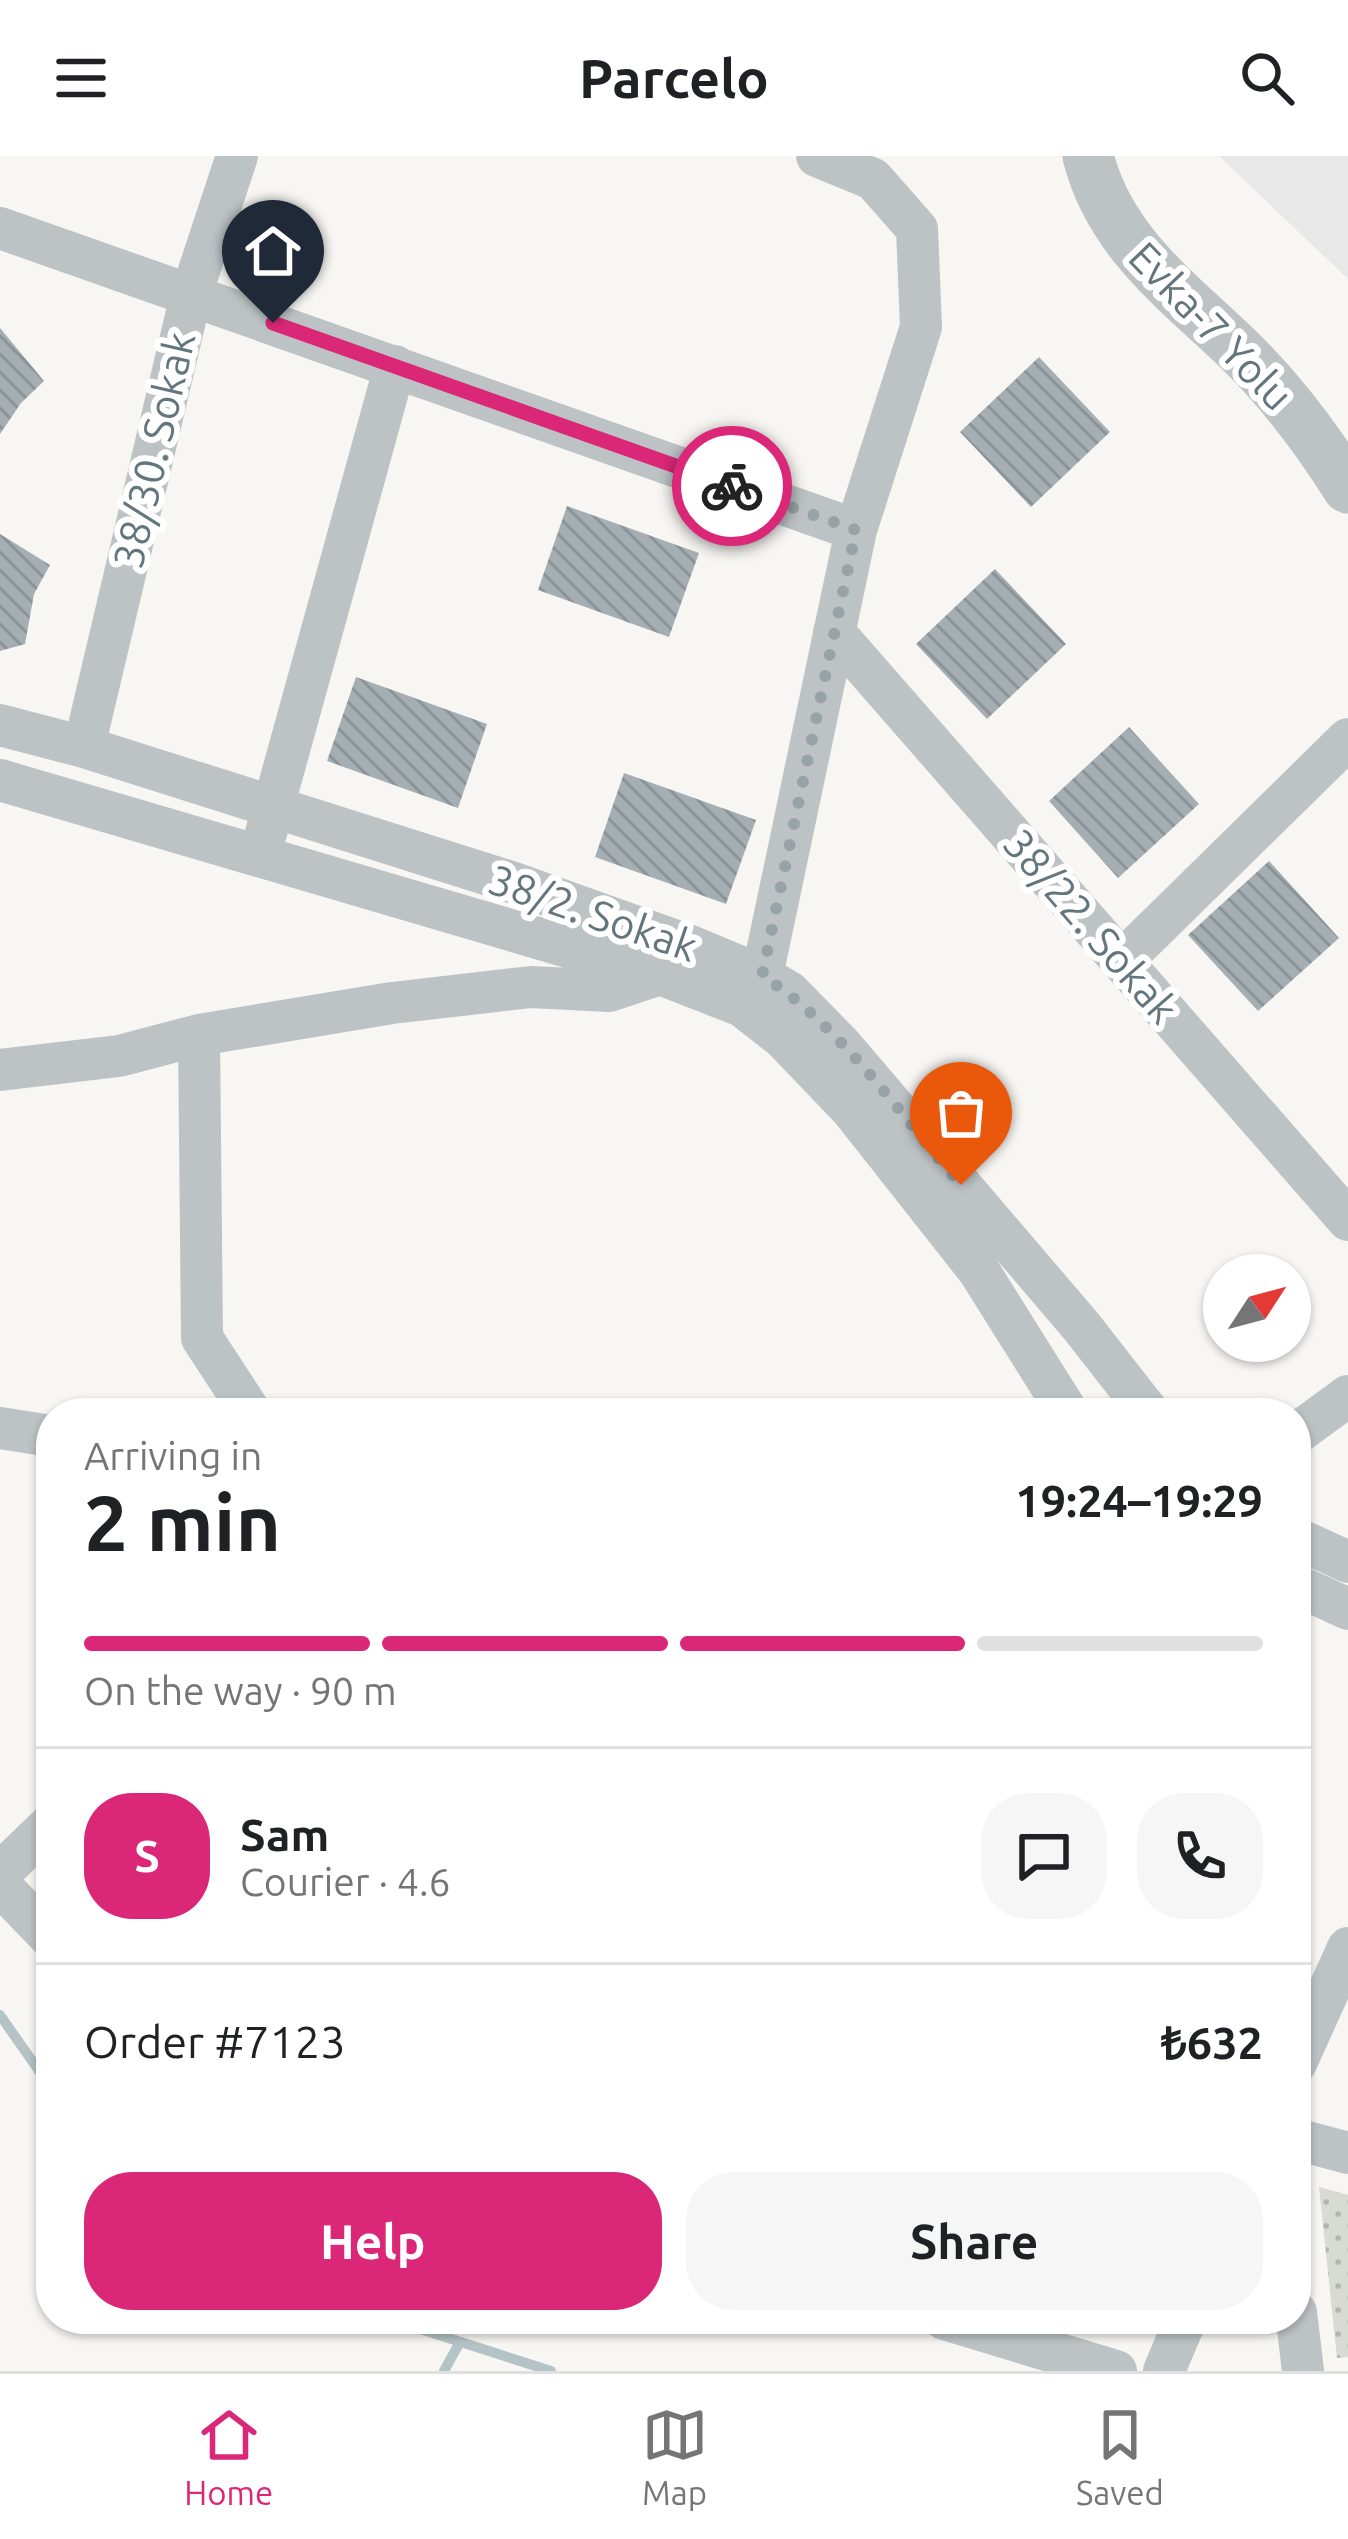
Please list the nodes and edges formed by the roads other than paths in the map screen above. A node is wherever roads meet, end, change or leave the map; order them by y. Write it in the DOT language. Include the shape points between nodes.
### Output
graph roads {
  1 [pos="237,156"];
  2 [pos="817,156"];
  3 [pos="1088,156"];
  4 [pos="0,228"];
  5 [pos="191,295"];
  6 [pos="395,366"];
  7 [pos="1348,488"];
  8 [pos="856,530"];
  9 [pos="834,632"];
  10 [pos="0,725"];
  11 [pos="1348,739"];
  12 [pos="84,747"];
  13 [pos="0,780"];
  14 [pos="273,808"];
  15 [pos="259,856"];
  16 [pos="487,874"];
  17 [pos="473,919"];
  18 [pos="1122,962"];
  19 [pos="660,974"];
  20 [pos="752,991"];
  21 [pos="199,1035"];
  22 [pos="0,1070"];
  23 [pos="1348,1220"];
  24 [pos="1348,1396"];
  25 [pos="241,1398"];
  26 [pos="1059,1398"];
  27 [pos="1137,1398"];
  28 [pos="1311,1423"];
  29 [pos="0,1428"];
  30 [pos="36,1434"];
  31 [pos="1311,1545"];
  32 [pos="1348,1562"];
  33 [pos="1311,1592"];
  34 [pos="1348,1609"];
  35 [pos="36,1838"];
  36 [pos="0,1873"];
  37 [pos="0,1885"];
  38 [pos="36,1922"];
  39 [pos="1348,1948"];
  40 [pos="1311,2030"];
  41 [pos="1311,2143"];
  42 [pos="1348,2153"];
  43 [pos="994,2334"];
  44 [pos="1180,2334"];
  45 [pos="1299,2334"];
  46 [pos="1116,2371"];
  47 [pos="1164,2371"];
  48 [pos="1303,2371"];
  1 -- 5 [label="street, 38/30. Sokak"];
  2 -- 8 [label="street" via="873,179 917,229 921,326"];
  3 -- 7 [label="street, Evka-7 Yolu" via="1134,249 1279,393"];
  4 -- 5 [label="street"];
  5 -- 6 [label="street"];
  5 -- 12 [label="street, 38/30. Sokak"];
  6 -- 8 [label="street"];
  6 -- 14 [label="street"];
  8 -- 9 [label="street"];
  9 -- 18 [label="street, 38/22. Sokak"];
  9 -- 20 [label="street"];
  10 -- 12 [label="street, 38/2. Sokak"];
  11 -- 18 [label="street"];
  12 -- 14 [label="street, 38/2. Sokak"];
  13 -- 15 [label="street, 38/2. Sokak"];
  14 -- 15 [label="street"];
  14 -- 16 [label="street, 38/2. Sokak"];
  15 -- 17 [label="street, 38/2. Sokak"];
  16 -- 17 [label="street"];
  16 -- 20 [label="street, 38/2. Sokak" via="694,946"];
  17 -- 19 [label="street, 38/2. Sokak"];
  18 -- 23 [label="street, 38/22. Sokak"];
  19 -- 20 [label="street, 38/2. Sokak"];
  19 -- 21 [label="street" via="609,991 508,990"];
  20 -- 26 [label="street, 38/2. Sokak" via="979,1270"];
  20 -- 27 [label="street, 38/2. Sokak" via="789,992 841,1045"];
  21 -- 22 [label="street" via="119,1056"];
  21 -- 25 [label="street" via="202,1338"];
  24 -- 28 [label="street"];
  29 -- 30 [label="street"];
  31 -- 32 [label="street"];
  33 -- 34 [label="street"];
  35 -- 36 [label="street"];
  37 -- 38 [label="street"];
  39 -- 40 [label="street"];
  41 -- 42 [label="street"];
  43 -- 46 [label="street"];
  44 -- 47 [label="street"];
  45 -- 48 [label="street"];
}
